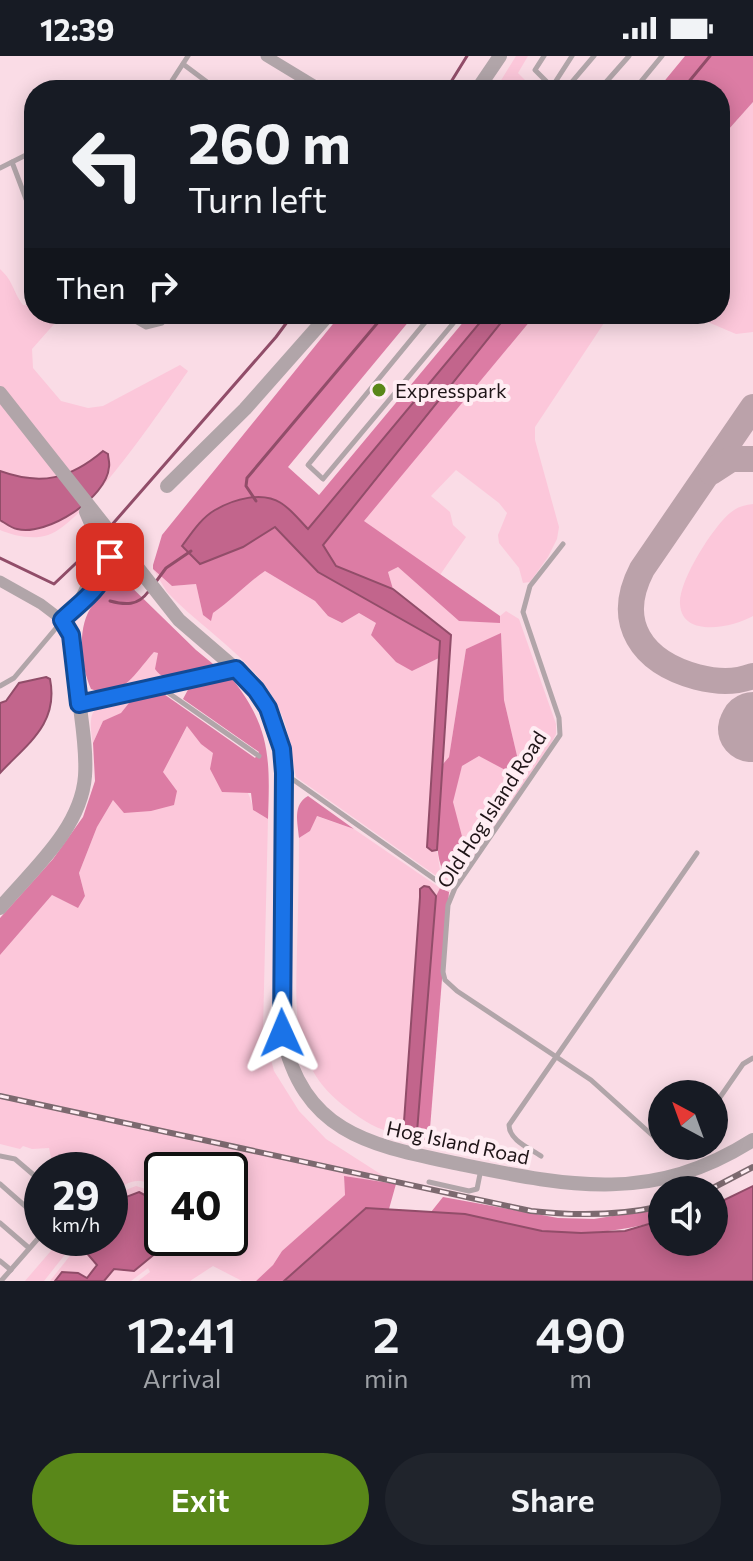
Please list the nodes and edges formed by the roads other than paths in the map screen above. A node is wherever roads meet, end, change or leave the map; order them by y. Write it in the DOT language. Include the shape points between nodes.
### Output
graph roads {
  1 [pos="188,56"];
  2 [pos="266,56"];
  3 [pos="500,56"];
  4 [pos="544,56"];
  5 [pos="572,56"];
  6 [pos="594,56"];
  7 [pos="629,56"];
  8 [pos="662,56"];
  9 [pos="183,64"];
  10 [pos="173,80"];
  11 [pos="205,80"];
  12 [pos="306,80"];
  13 [pos="484,80"];
  14 [pos="545,80"];
  15 [pos="559,80"];
  16 [pos="574,80"];
  17 [pos="608,80"];
  18 [pos="642,80"];
  19 [pos="24,156"];
  20 [pos="12,162"];
  21 [pos="0,168"];
  22 [pos="24,194"];
  23 [pos="320,324"];
  24 [pos="424,324"];
  25 [pos="453,324"];
  26 [pos="0,393"];
  27 [pos="67,477"];
  28 [pos="167,486"];
  29 [pos="113,538"];
  30 [pos="563,544"];
  31 [pos="0,581"];
  32 [pos="78,605"];
  33 [pos="62,620"];
  34 [pos="236,669"];
  35 [pos="0,686"];
  36 [pos="159,686"];
  37 [pos="79,704"];
  38 [pos="259,756"];
  39 [pos="284,773"];
  40 [pos="697,853"];
  41 [pos="440,883"];
  42 [pos="0,908"];
  43 [pos="753,1049"];
  44 [pos="557,1057"];
  45 [pos="753,1058"];
  46 [pos="743,1064"];
  47 [pos="728,1086"];
  48 [pos="648,1130"];
  49 [pos="753,1140"];
  50 [pos="0,1156"];
  51 [pos="541,1156"];
  52 [pos="24,1167"];
  53 [pos="482,1168"];
  54 [pos="429,1182"];
  55 [pos="0,1184"];
  56 [pos="24,1205"];
  57 [pos="0,1223"];
  58 [pos="24,1244"];
  59 [pos="24,1254"];
  60 [pos="0,1261"];
  61 [pos="11,1270"];
  62 [pos="1,1281"];
  1 -- 9 [label="lane"];
  2 -- 12 [label="street"];
  3 -- 13 [label="street"];
  4 -- 14 [label="lane" via="535,70"];
  5 -- 15 [label="lane"];
  6 -- 16 [label="lane"];
  7 -- 17 [label="lane"];
  8 -- 18 [label="lane"];
  9 -- 10 [label="lane"];
  9 -- 11 [label="lane"];
  19 -- 20 [label="lane"];
  20 -- 21 [label="lane"];
  20 -- 22 [label="lane"];
  23 -- 28 [label="street"];
  24 -- 25 [label="lane" via="308,465 323,479"];
  26 -- 27 [label="street"];
  27 -- 29 [label="street, Hog Island Road"];
  27 -- 32 [label="street" via="88,516 98,554"];
  29 -- 32 [label="street" via="107,573"];
  29 -- 34 [label="street, Hog Island Road" via="179,620"];
  30 -- 44 [label="lane, Old Hog Island Road" via="530,586 523,612 560,735 455,888 448,905 443,972 457,991"];
  31 -- 33 [label="street"];
  32 -- 33 [label="street"];
  33 -- 35 [label="lane" via="14,678"];
  33 -- 37 [label="street" via="71,635"];
  34 -- 36 [label="lane"];
  34 -- 39 [label="street, Hog Island Road" via="272,717"];
  36 -- 37 [label="lane"];
  36 -- 38 [label="lane"];
  37 -- 42 [label="street" via="85,776 76,811"];
  39 -- 41 [label="lane"];
  39 -- 53 [label="street, Hog Island Road" via="282,1022 296,1077 326,1115 358,1138"];
  40 -- 44 [label="lane"];
  43 -- 46 [label="lane"];
  44 -- 48 [label="lane, Old Hog Island Road" via="601,1087"];
  44 -- 51 [label="lane" via="509,1125 514,1139"];
  45 -- 46 [label="lane"];
  46 -- 47 [label="lane"];
  49 -- 53 [label="street, Hog Island Road" via="695,1169 625,1185 562,1184"];
  50 -- 52 [label="lane"];
  53 -- 54 [label="lane" via="477,1189"];
  55 -- 56 [label="lane"];
  57 -- 58 [label="lane"];
  59 -- 61 [label="lane"];
  60 -- 61 [label="lane"];
  61 -- 62 [label="lane"];
}
